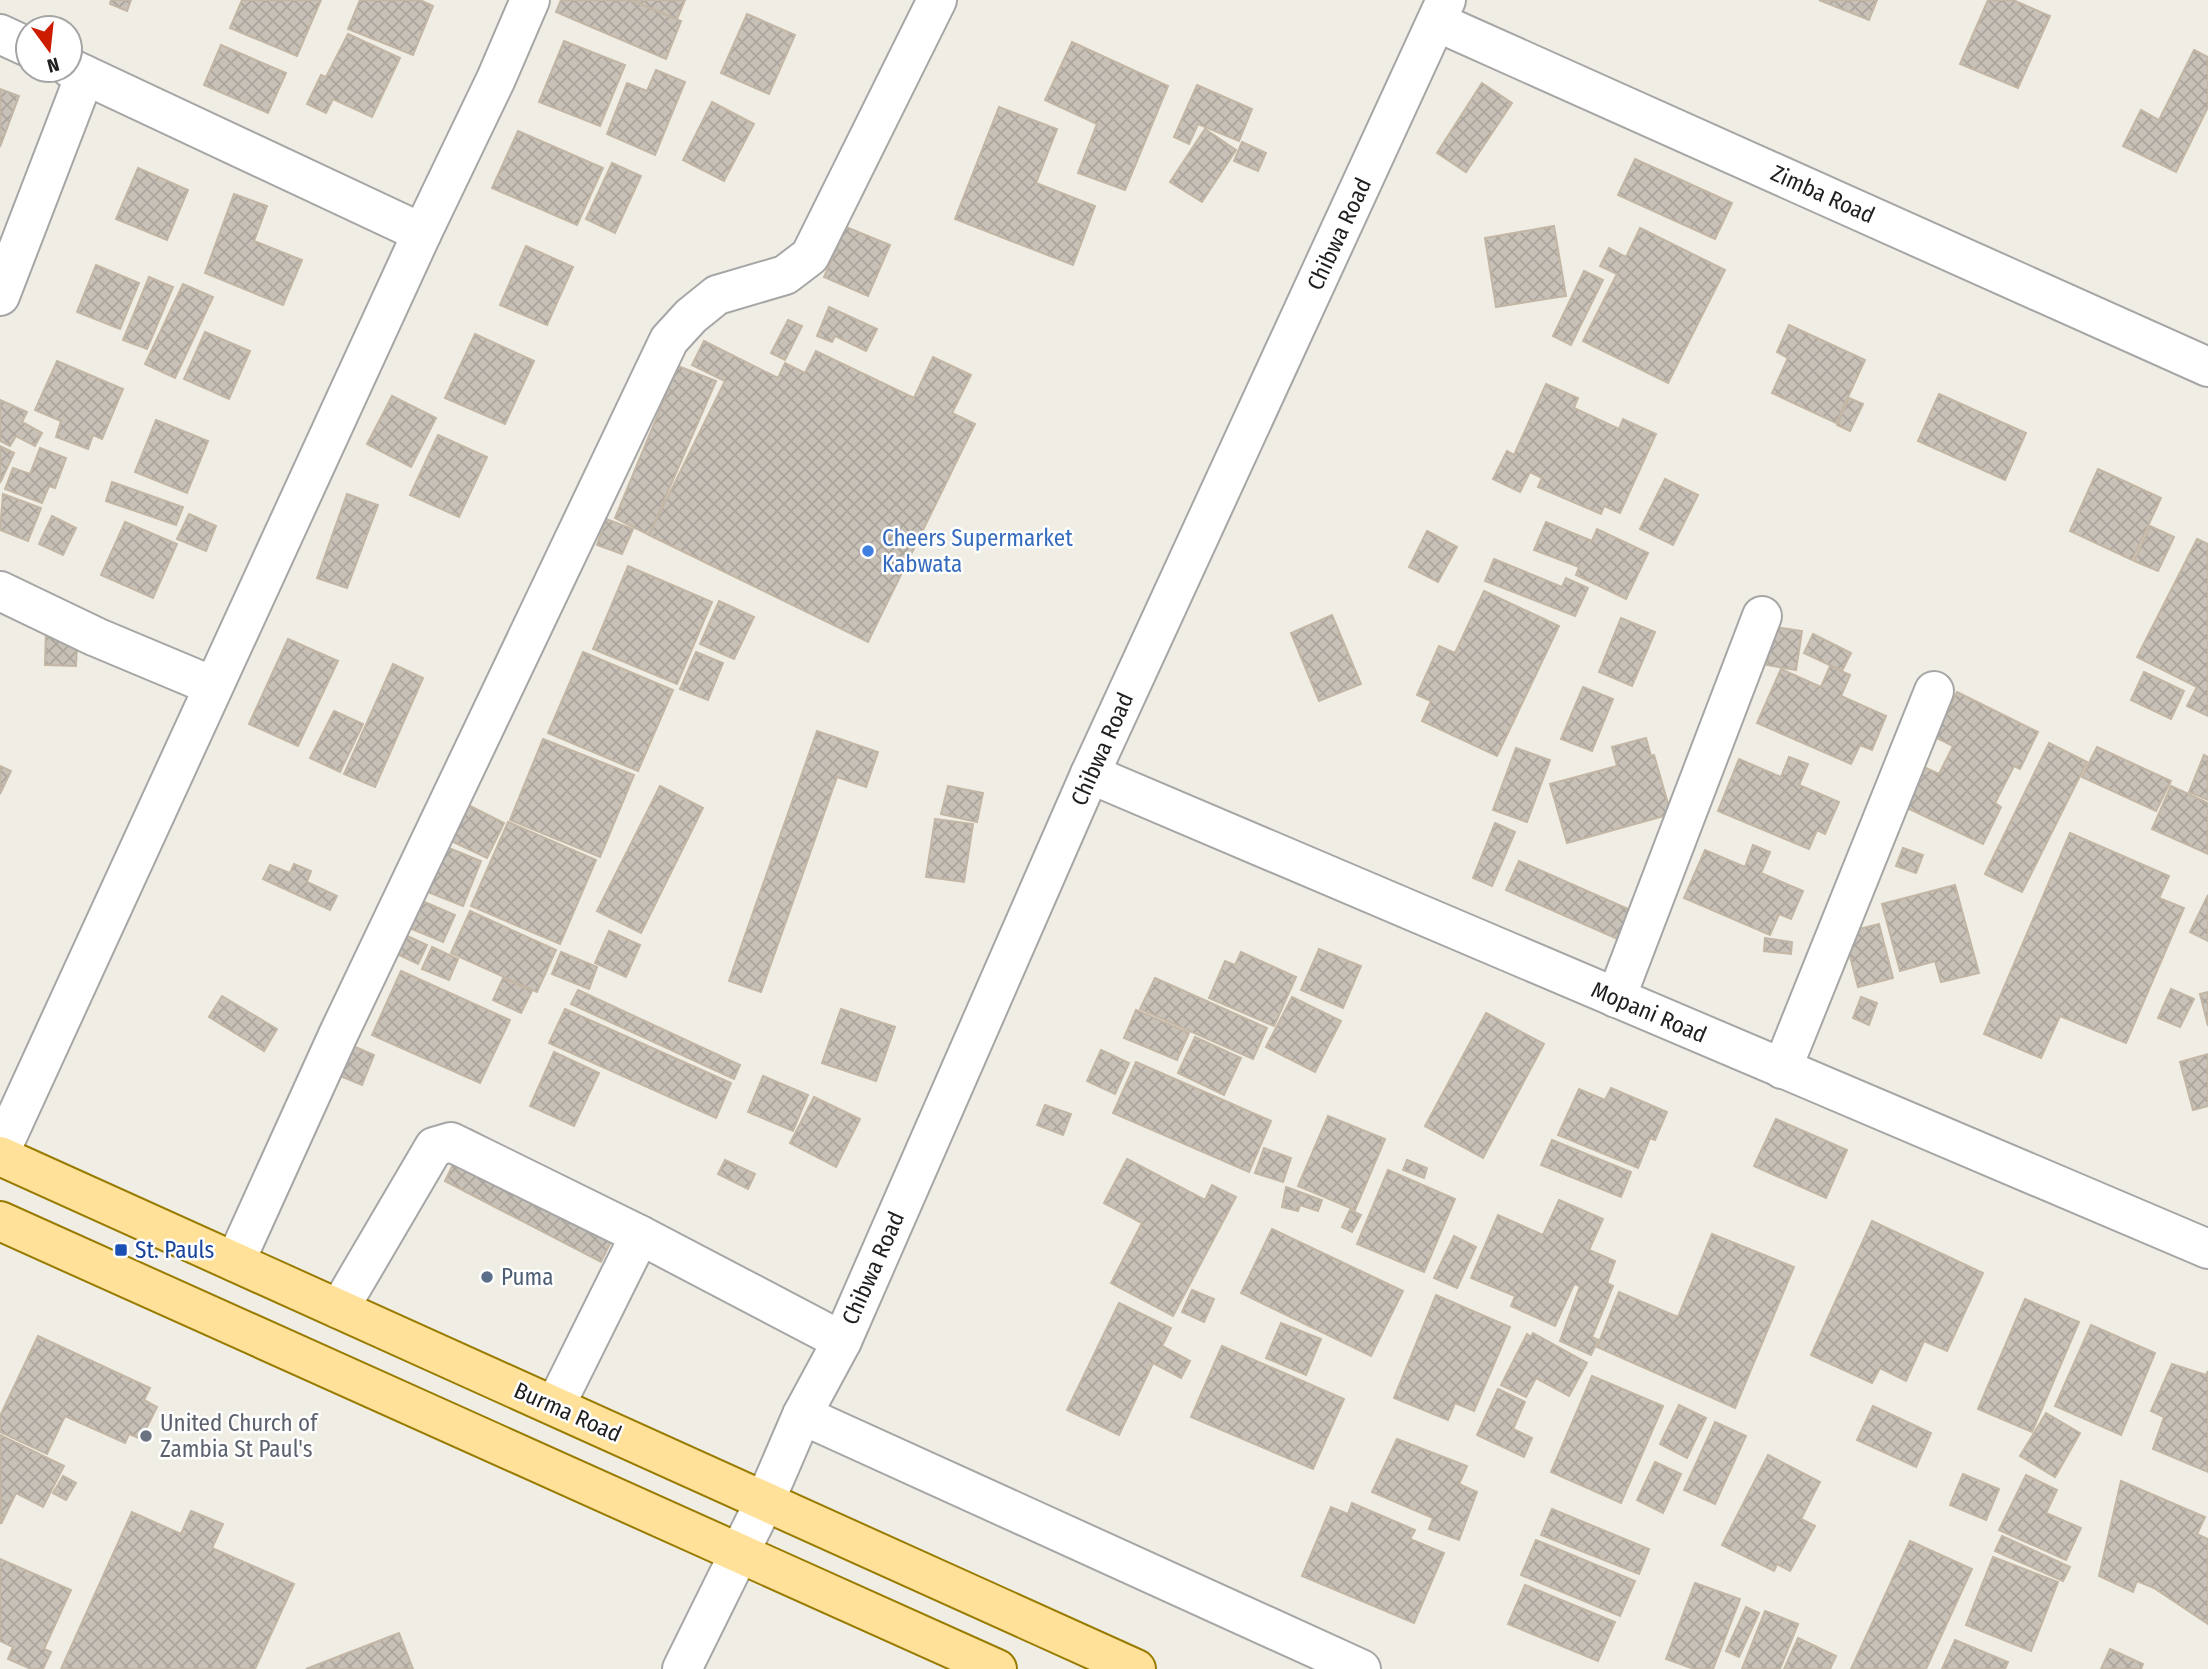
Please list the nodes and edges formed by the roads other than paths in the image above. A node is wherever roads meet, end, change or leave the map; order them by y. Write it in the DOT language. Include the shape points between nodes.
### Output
graph roads {
  1 [pos="530,0"];
  2 [pos="937,0"];
  3 [pos="1442,11"];
  4 [pos="84,74"];
  5 [pos="73,84"];
  6 [pos="422,233"];
  7 [pos="0,296"];
  8 [pos="2208,367"];
  9 [pos="0,591"];
  10 [pos="1762,617"];
  11 [pos="213,686"];
  12 [pos="1934,691"];
  13 [pos="1090,774"];
  14 [pos="1616,998"];
  15 [pos="1783,1069"];
  16 [pos="0,1154"];
  17 [pos="0,1220"];
  18 [pos="640,1235"];
  19 [pos="2208,1249"];
  20 [pos="235,1262"];
  21 [pos="339,1309"];
  22 [pos="842,1341"];
  23 [pos="555,1406"];
  24 [pos="802,1415"];
  25 [pos="765,1501"];
  26 [pos="739,1553"];
  27 [pos="682,1669"];
  28 [pos="997,1669"];
  29 [pos="1136,1669"];
  30 [pos="1361,1669"];
  1 -- 6 [label="street"];
  2 -- 20 [label="street" via="810,257 785,275 717,295 669,340"];
  3 -- 8 [label="street, Zimba Road"];
  3 -- 13 [label="street, Chibwa Road"];
  4 -- 6 [label="street"];
  5 -- 7 [label="street"];
  6 -- 11 [label="street"];
  9 -- 11 [label="street"];
  10 -- 14 [label="street"];
  11 -- 16 [label="street"];
  12 -- 15 [label="street"];
  13 -- 14 [label="street, Mopani Road"];
  13 -- 22 [label="street, Chibwa Road"];
  14 -- 15 [label="street, Mopani Road"];
  15 -- 19 [label="street, Mopani Road"];
  16 -- 20 [label="main road, Burma Road"];
  17 -- 26 [label="main road"];
  18 -- 21 [label="street" via="451,1142 442,1143 434,1147"];
  18 -- 22 [label="street"];
  18 -- 23 [label="street"];
  20 -- 21 [label="main road, Burma Road"];
  21 -- 23 [label="main road, Burma Road"];
  22 -- 24 [label="street, Chibwa Road"];
  23 -- 25 [label="main road, Burma Road"];
  24 -- 25 [label="street, Chibwa Road"];
  24 -- 30 [label="street"];
  25 -- 26 [label="street, Chibwa Road"];
  25 -- 29 [label="main road, Burma Road"];
  26 -- 27 [label="street, Chibwa Road"];
  26 -- 28 [label="main road"];
}
